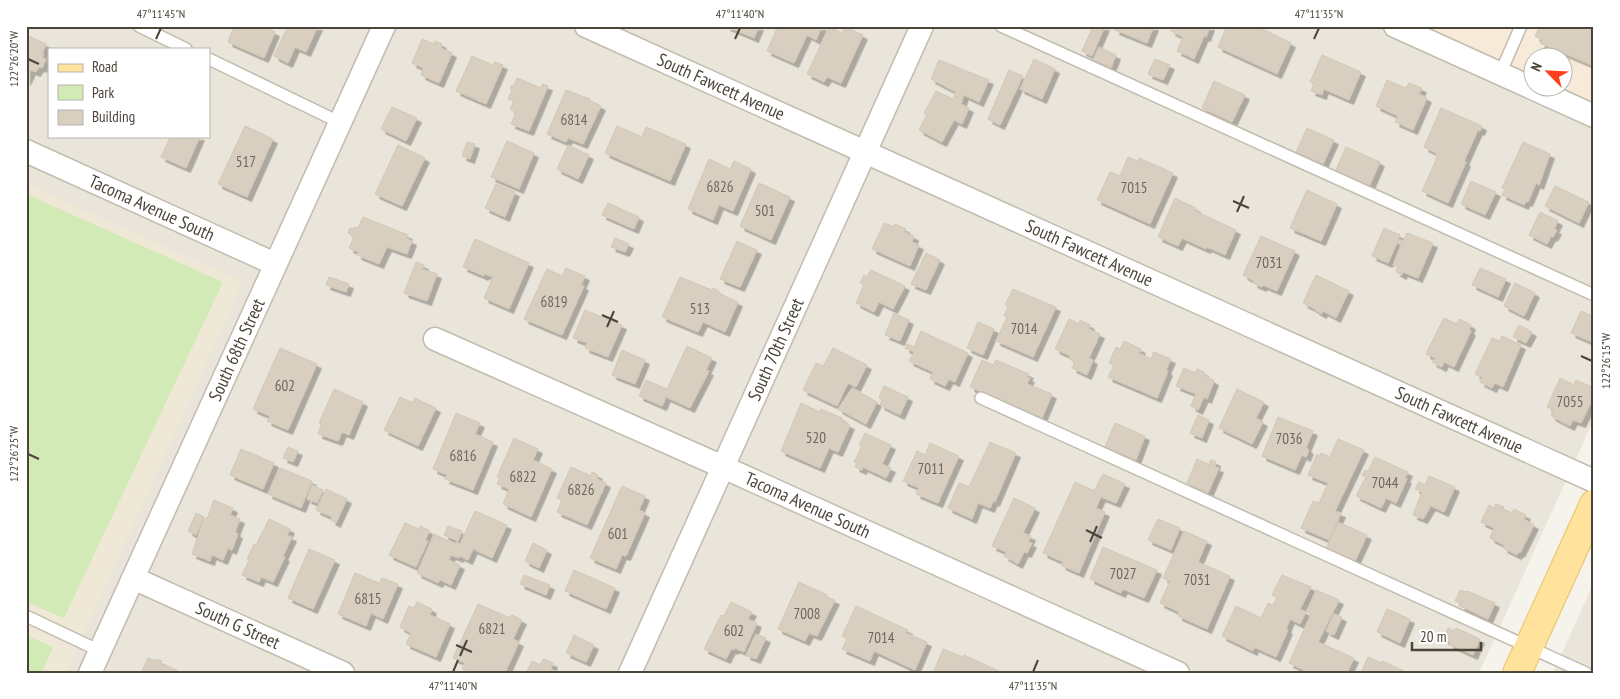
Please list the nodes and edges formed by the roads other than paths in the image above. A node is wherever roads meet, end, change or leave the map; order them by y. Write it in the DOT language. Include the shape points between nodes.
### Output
graph roads {
  1 [pos="139,26"];
  2 [pos="384,26"];
  3 [pos="586,26"];
  4 [pos="922,26"];
  5 [pos="1000,26"];
  6 [pos="1395,26"];
  7 [pos="1521,26"];
  8 [pos="184,48"];
  9 [pos="210,60"];
  10 [pos="1500,74"];
  11 [pos="1594,116"];
  12 [pos="341,122"];
  13 [pos="26,151"];
  14 [pos="865,152"];
  15 [pos="275,264"];
  16 [pos="1594,295"];
  17 [pos="435,339"];
  18 [pos="981,398"];
  19 [pos="723,467"];
  20 [pos="1594,481"];
  21 [pos="1594,504"];
  22 [pos="133,578"];
  23 [pos="26,616"];
  24 [pos="1529,646"];
  25 [pos="100,651"];
  26 [pos="90,673"];
  27 [pos="343,673"];
  28 [pos="630,673"];
  29 [pos="1178,673"];
  30 [pos="1517,673"];
  31 [pos="1586,673"];
  1 -- 8 [label="lane"];
  2 -- 12 [label="street, South 68th Street"];
  3 -- 14 [label="street, South Fawcett Avenue"];
  4 -- 14 [label="street, South 70th Street"];
  5 -- 16 [label="lane"];
  6 -- 10 [label="street"];
  7 -- 10 [label="lane"];
  9 -- 12 [label="lane"];
  10 -- 11 [label="street"];
  12 -- 15 [label="street, South 68th Street"];
  13 -- 15 [label="street, Tacoma Avenue South"];
  14 -- 19 [label="street, South 70th Street"];
  14 -- 20 [label="street, South Fawcett Avenue"];
  15 -- 22 [label="street, South 68th Street"];
  17 -- 19 [label="street, Tacoma Avenue South"];
  18 -- 24 [label="lane"];
  19 -- 28 [label="street, South 70th Street"];
  19 -- 29 [label="street, Tacoma Avenue South"];
  21 -- 24 [label="main road"];
  22 -- 25 [label="street, South 68th Street"];
  22 -- 27 [label="street, South G Street"];
  23 -- 25 [label="lane"];
  24 -- 30 [label="main road"];
  24 -- 31 [label="lane"];
  25 -- 26 [label="street, South 68th Street"];
}
